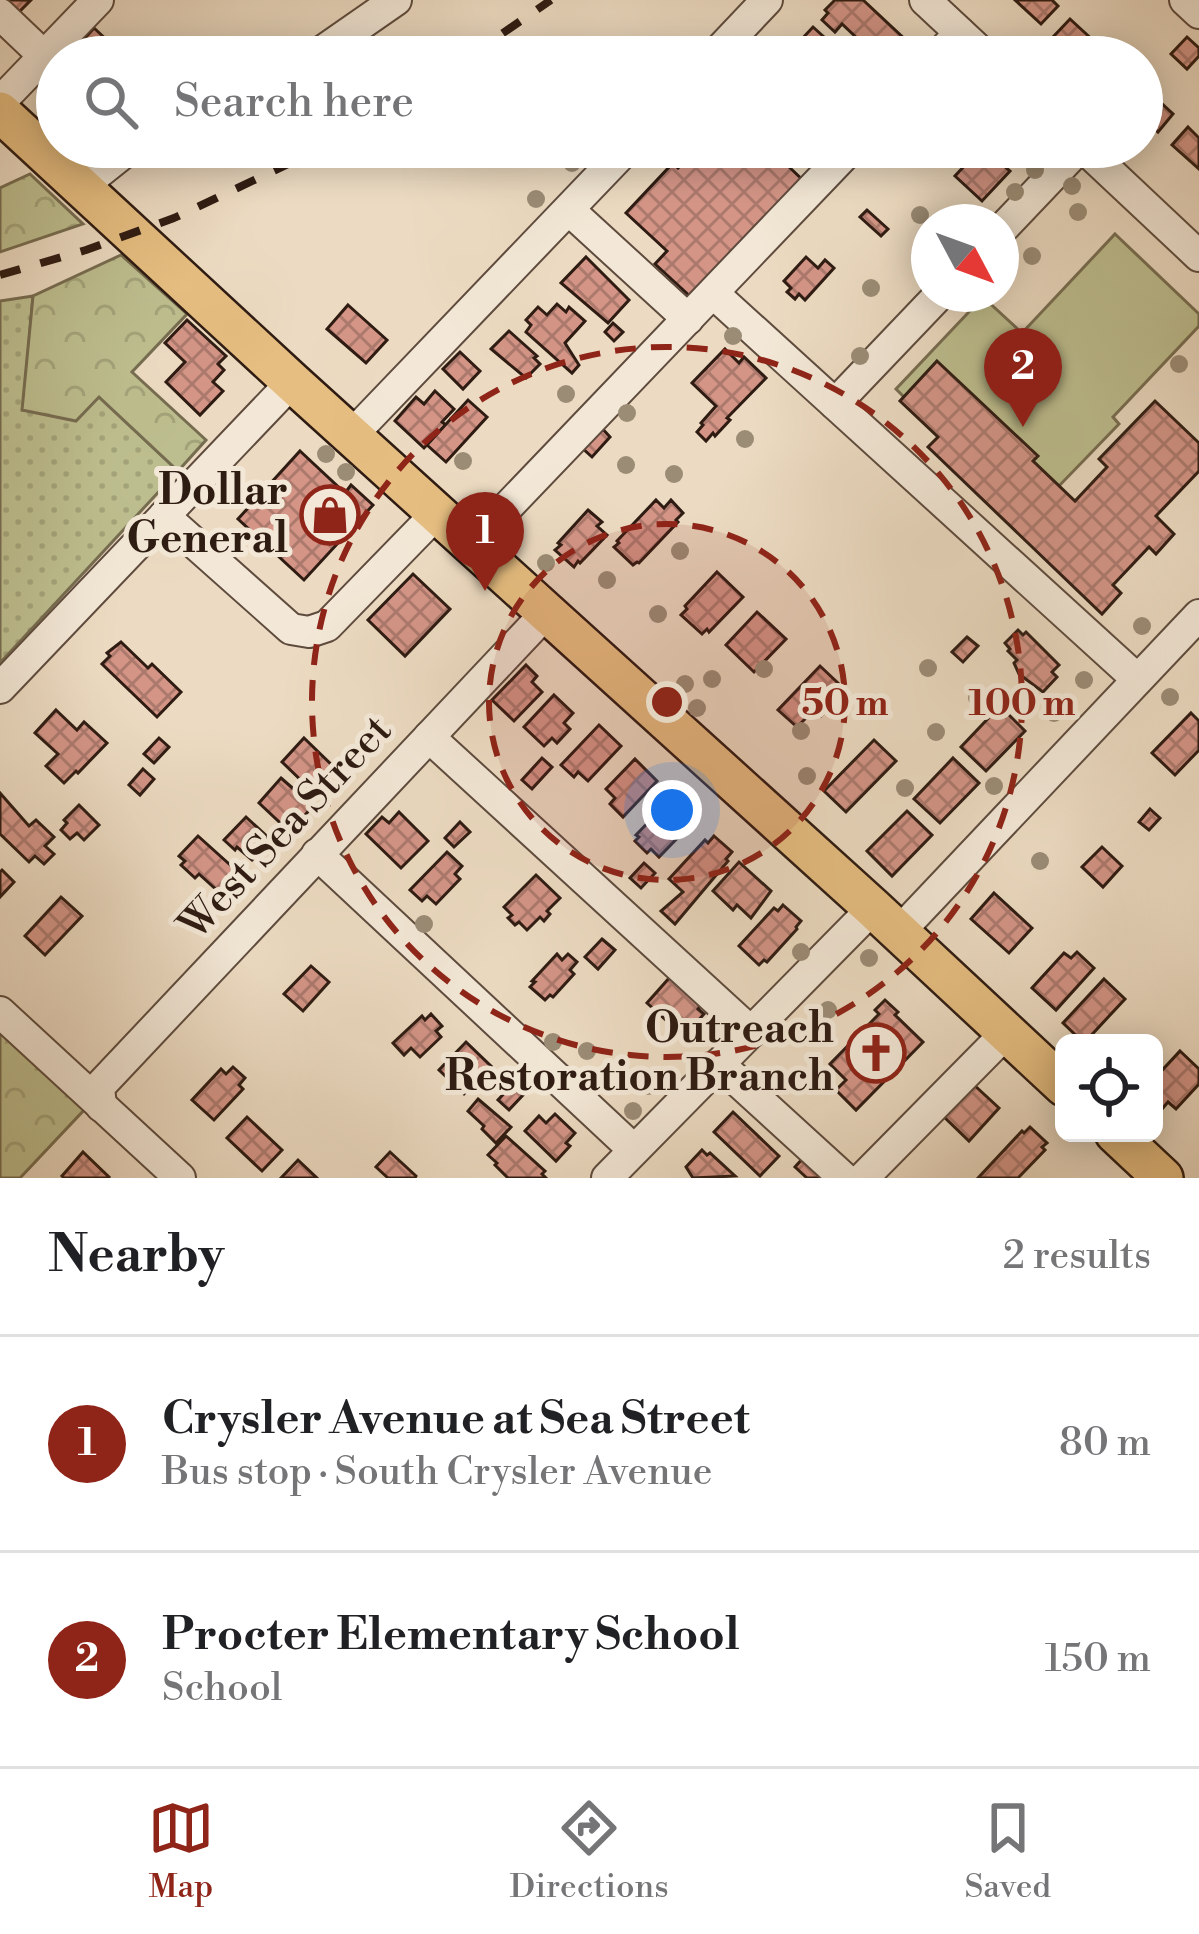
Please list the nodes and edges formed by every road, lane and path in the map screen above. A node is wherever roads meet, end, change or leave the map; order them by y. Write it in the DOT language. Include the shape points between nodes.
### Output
graph roads {
  1 [pos="98,0"];
  2 [pos="396,0"];
  3 [pos="767,0"];
  4 [pos="925,0"];
  5 [pos="1185,0"];
  6 [pos="1199,13"];
  7 [pos="0,14"];
  8 [pos="960,33"];
  9 [pos="63,36"];
  10 [pos="344,36"];
  11 [pos="733,36"];
  12 [pos="957,36"];
  13 [pos="963,36"];
  14 [pos="36,48"];
  15 [pos="36,64"];
  16 [pos="0,102"];
  17 [pos="0,112"];
  18 [pos="36,144"];
  19 [pos="62,168"];
  20 [pos="105,168"];
  21 [pos="608,168"];
  22 [pos="832,168"];
  23 [pos="1061,168"];
  24 [pos="1104,168"];
  25 [pos="82,186"];
  26 [pos="568,210"];
  27 [pos="1019,211"];
  28 [pos="1199,256"];
  29 [pos="713,293"];
  30 [pos="923,312"];
  31 [pos="688,320"];
  32 [pos="292,382"];
  33 [pos="835,404"];
  34 [pos="352,435"];
  35 [pos="437,513"];
  36 [pos="164,516"];
  37 [pos="472,544"];
  38 [pos="546,613"];
  39 [pos="1198,618"];
  40 [pos="1137,679"];
  41 [pos="0,688"];
  42 [pos="429,737"];
  43 [pos="317,854"];
  44 [pos="886,920"];
  45 [pos="0,1012"];
  46 [pos="751,1032"];
  47 [pos="1007,1032"];
  48 [pos="719,1064"];
  49 [pos="1055,1077"];
  50 [pos="101,1106"];
  51 [pos="1125,1142"];
  52 [pos="634,1150"];
  53 [pos="179,1178"];
  54 [pos="607,1178"];
  55 [pos="844,1178"];
  56 [pos="862,1178"];
  57 [pos="1163,1178"];
  1 -- 9 [label="street"];
  2 -- 10 [label="street"];
  3 -- 11 [label="street"];
  4 -- 8 [label="street"];
  5 -- 6 [label="street"];
  7 -- 14 [label="street"];
  8 -- 12 [label="street"];
  8 -- 13 [label="street"];
  15 -- 16 [label="street"];
  17 -- 18 [label="main road"];
  19 -- 25 [label="main road"];
  20 -- 25 [label="street"];
  21 -- 26 [label="street"];
  22 -- 29 [label="street"];
  23 -- 27 [label="street"];
  24 -- 28 [label="street"];
  25 -- 32 [label="main road"];
  26 -- 31 [label="street"];
  26 -- 34 [label="street"];
  29 -- 31 [label="street"];
  29 -- 33 [label="street"];
  30 -- 33 [label="street"];
  31 -- 37 [label="street"];
  32 -- 34 [label="main road"];
  32 -- 36 [label="street"];
  33 -- 40 [label="street"];
  34 -- 35 [label="main road"];
  35 -- 36 [label="street" via="327,626 309,632 291,629"];
  35 -- 37 [label="main road"];
  36 -- 41 [label="street"];
  37 -- 38 [label="main road"];
  38 -- 42 [label="street, West Sea Street"];
  38 -- 44 [label="main road"];
  39 -- 40 [label="street"];
  40 -- 44 [label="street"];
  42 -- 43 [label="street, West Sea Street"];
  42 -- 46 [label="street"];
  43 -- 50 [label="street, West Sea Street" via="100,1087"];
  43 -- 52 [label="street"];
  44 -- 46 [label="street"];
  44 -- 47 [label="main road"];
  45 -- 50 [label="street"];
  46 -- 48 [label="street"];
  47 -- 49 [label="main road"];
  47 -- 56 [label="street"];
  48 -- 52 [label="street"];
  48 -- 55 [label="street"];
  50 -- 53 [label="street"];
  51 -- 57 [label="main road"];
  52 -- 54 [label="street"];
}
